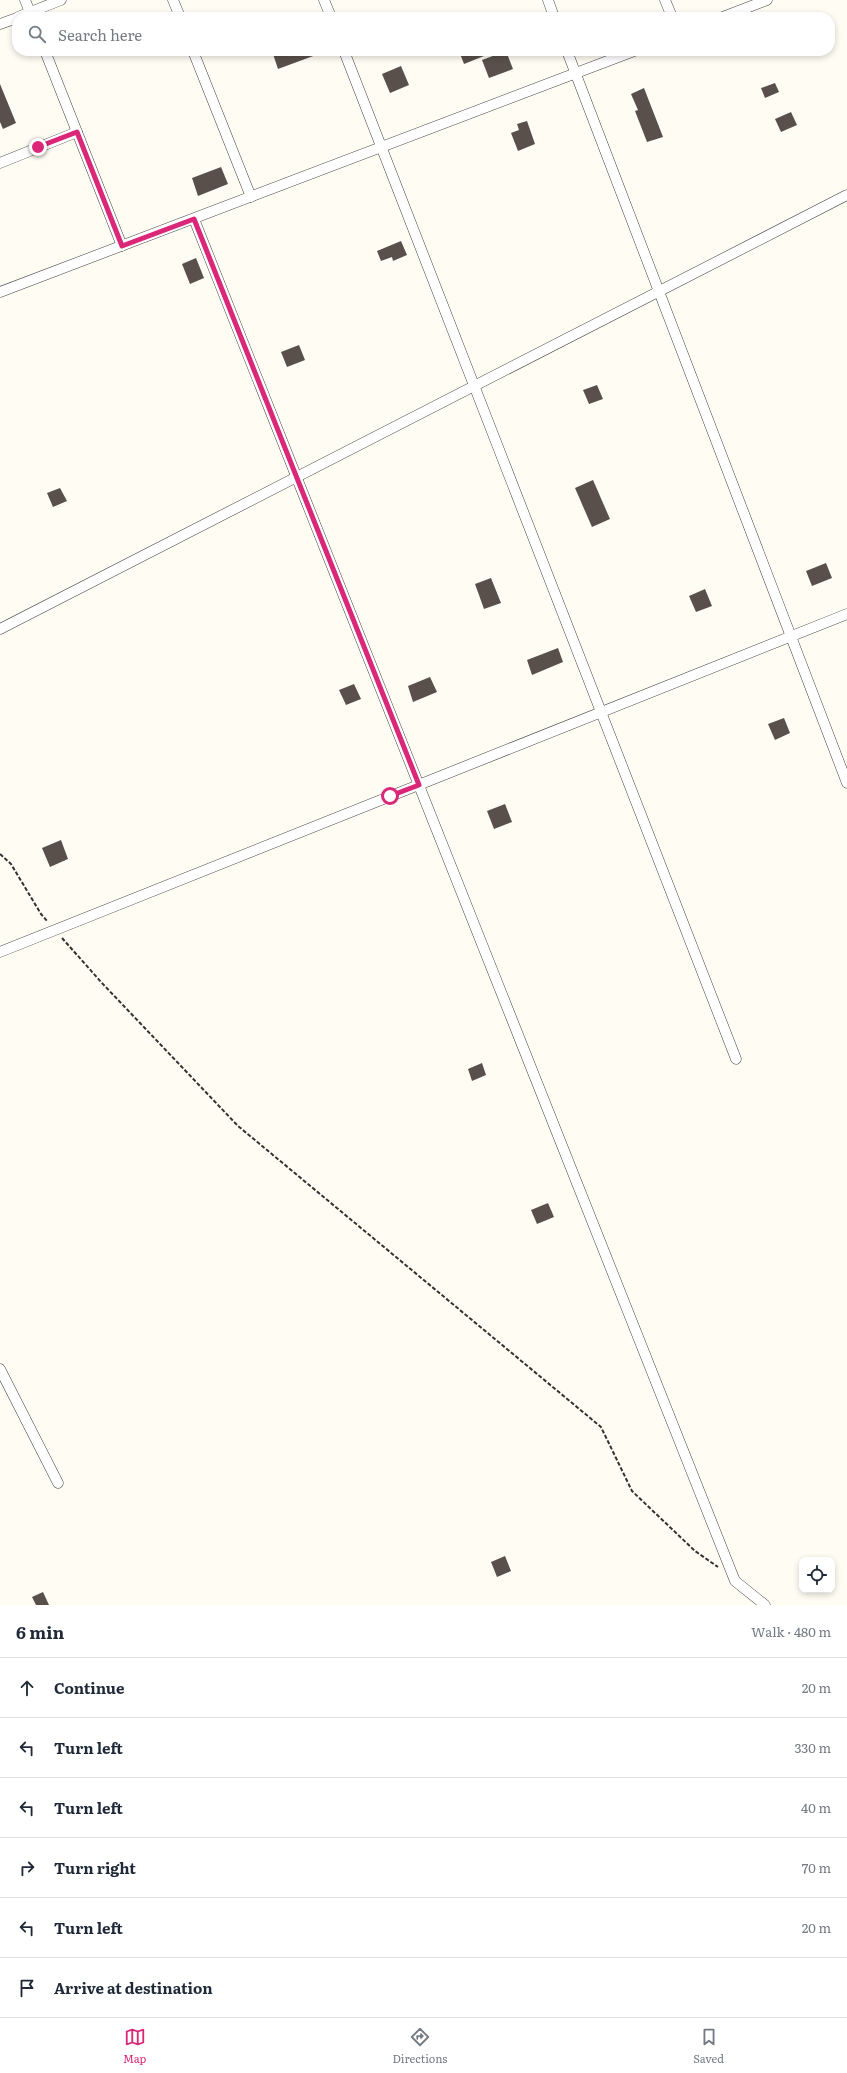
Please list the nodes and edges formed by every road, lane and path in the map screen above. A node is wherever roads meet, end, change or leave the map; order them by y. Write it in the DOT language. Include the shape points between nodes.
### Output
graph roads {
  1 [pos="25,0"];
  2 [pos="61,0"];
  3 [pos="173,0"];
  4 [pos="324,0"];
  5 [pos="548,0"];
  6 [pos="666,0"];
  7 [pos="767,0"];
  8 [pos="30,12"];
  9 [pos="37,12"];
  10 [pos="178,12"];
  11 [pos="329,12"];
  12 [pos="552,12"];
  13 [pos="670,12"];
  14 [pos="736,12"];
  15 [pos="12,19"];
  16 [pos="0,24"];
  17 [pos="47,56"];
  18 [pos="195,56"];
  19 [pos="346,56"];
  20 [pos="569,56"];
  21 [pos="621,56"];
  22 [pos="576,73"];
  23 [pos="77,132"];
  24 [pos="381,147"];
  25 [pos="0,163"];
  26 [pos="847,195"];
  27 [pos="251,197"];
  28 [pos="194,219"];
  29 [pos="122,246"];
  30 [pos="0,292"];
  31 [pos="659,292"];
  32 [pos="474,386"];
  33 [pos="296,477"];
  34 [pos="847,614"];
  35 [pos="0,629"];
  36 [pos="791,636"];
  37 [pos="601,712"];
  38 [pos="847,783"];
  39 [pos="419,785"];
  40 [pos="0,854"];
  41 [pos="55,930"];
  42 [pos="0,952"];
  43 [pos="736,1059"];
  44 [pos="0,1369"];
  45 [pos="58,1483"];
  46 [pos="718,1568"];
  47 [pos="765,1605"];
  1 -- 8 [label="street"];
  2 -- 9 [label="street"];
  3 -- 10 [label="street"];
  4 -- 11 [label="street"];
  5 -- 12 [label="street"];
  6 -- 13 [label="street"];
  7 -- 14 [label="street"];
  15 -- 16 [label="street"];
  17 -- 23 [label="street"];
  18 -- 27 [label="street"];
  19 -- 24 [label="street"];
  20 -- 22 [label="street"];
  21 -- 22 [label="street"];
  22 -- 24 [label="street"];
  22 -- 31 [label="street"];
  23 -- 25 [label="street"];
  23 -- 29 [label="street"];
  24 -- 27 [label="street"];
  24 -- 32 [label="street"];
  26 -- 31 [label="street"];
  27 -- 28 [label="street"];
  28 -- 29 [label="street"];
  28 -- 33 [label="street"];
  29 -- 30 [label="street"];
  31 -- 32 [label="street"];
  31 -- 36 [label="street"];
  32 -- 33 [label="street"];
  32 -- 37 [label="street"];
  33 -- 35 [label="street"];
  33 -- 39 [label="street"];
  34 -- 36 [label="street"];
  36 -- 37 [label="street"];
  36 -- 38 [label="street"];
  37 -- 39 [label="street"];
  37 -- 43 [label="street"];
  39 -- 41 [label="street"];
  39 -- 47 [label="street" via="735,1581"];
  40 -- 41 [label="path" via="11,864 41,914"];
  41 -- 42 [label="street"];
  41 -- 46 [label="path" via="106,988 238,1126 601,1427 632,1491 695,1551"];
  44 -- 45 [label="street"];
}
